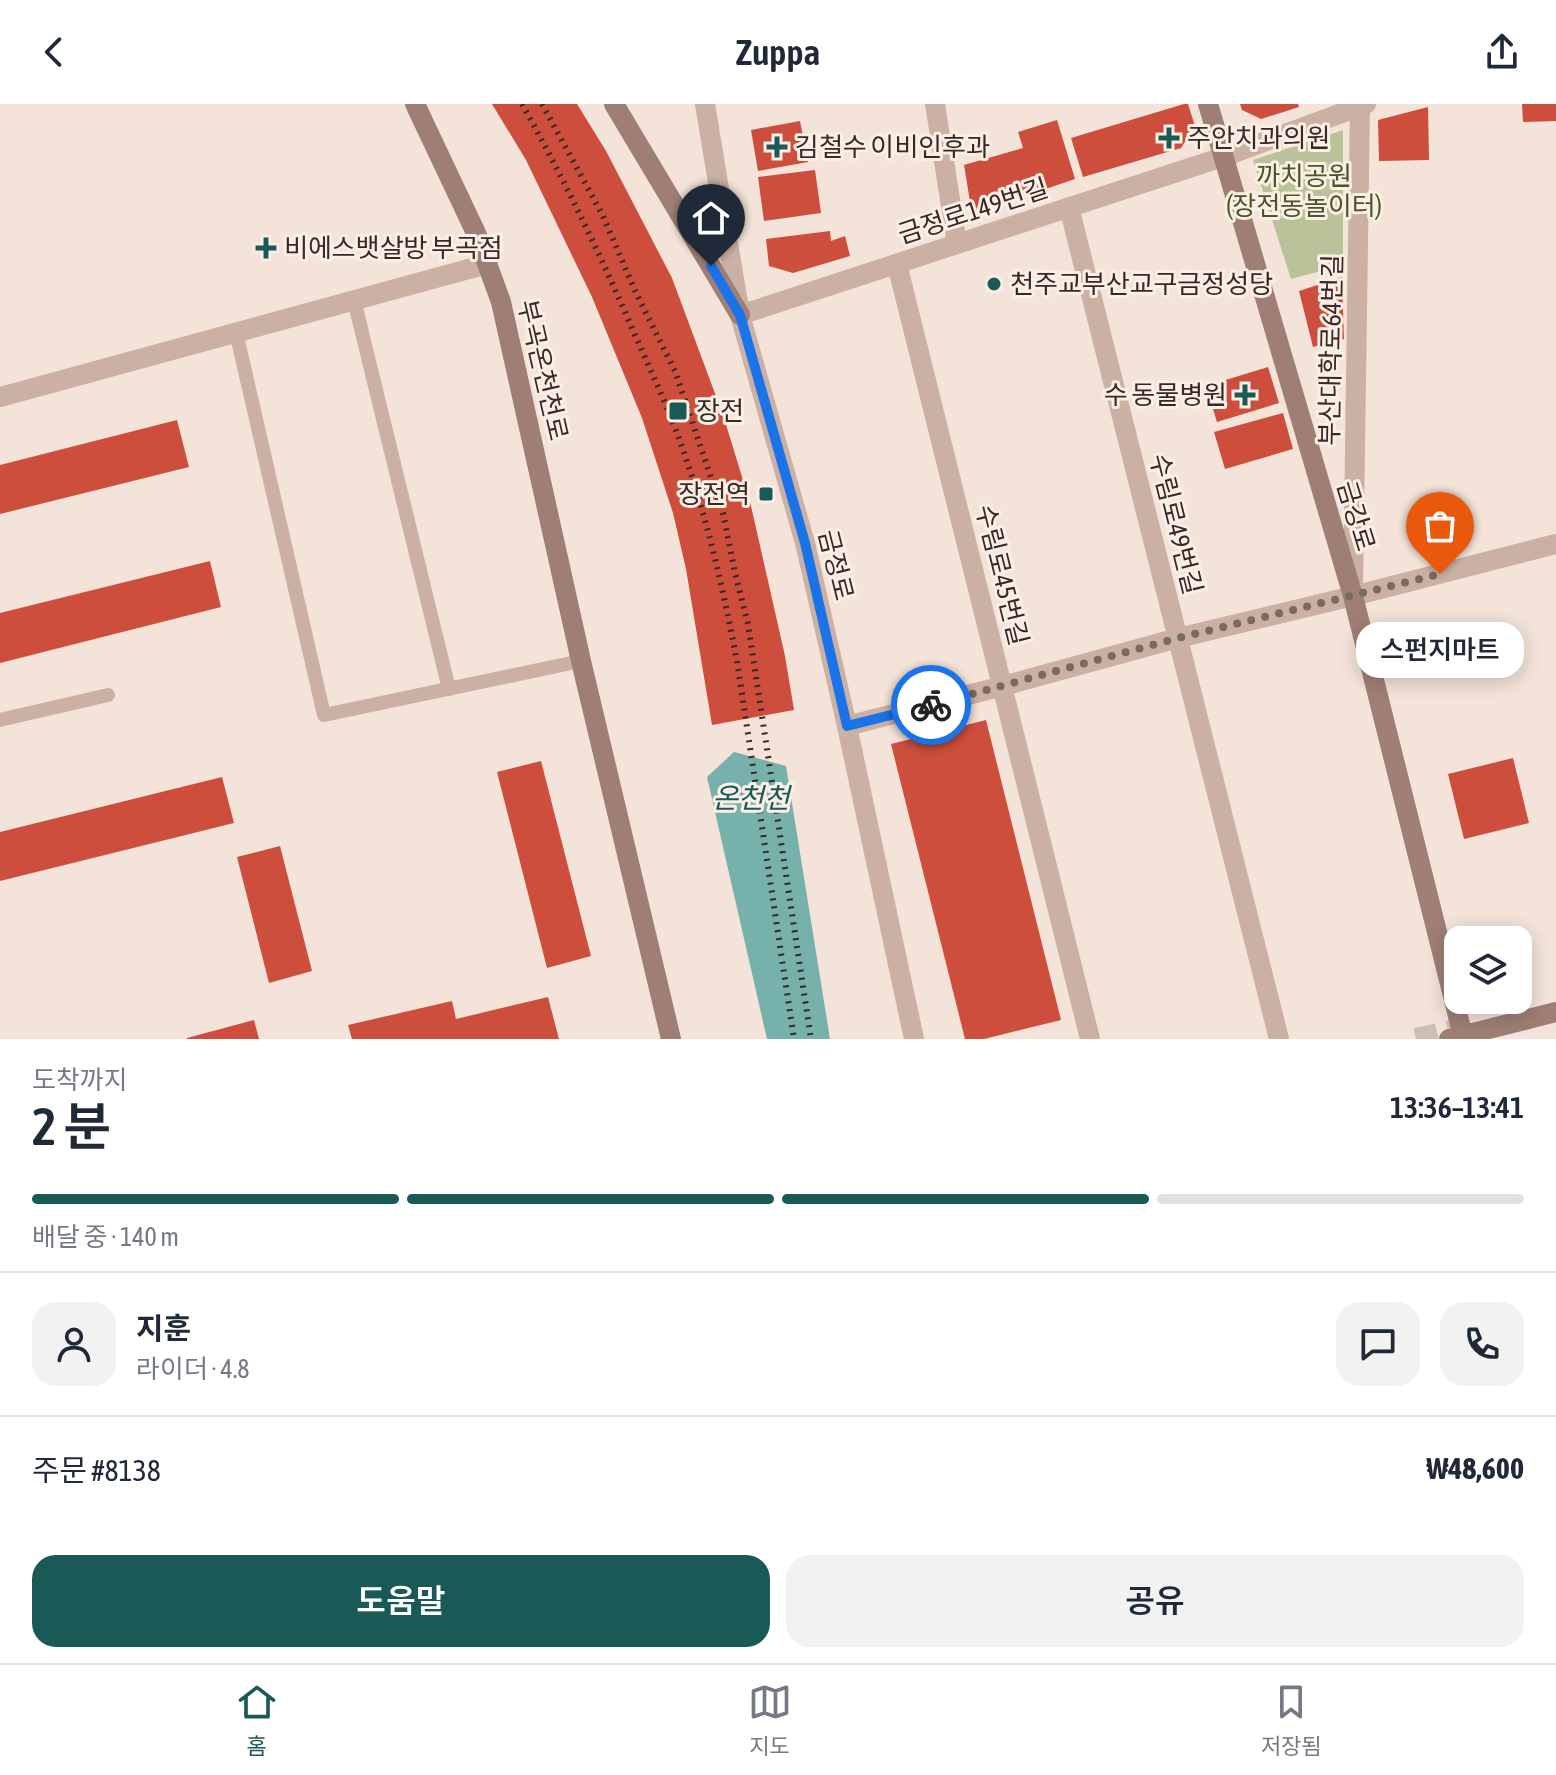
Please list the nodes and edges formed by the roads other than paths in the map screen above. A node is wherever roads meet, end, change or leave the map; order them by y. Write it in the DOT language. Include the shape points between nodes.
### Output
graph roads {
  1 [pos="415,104"];
  2 [pos="614,104"];
  3 [pos="705,104"];
  4 [pos="935,104"];
  5 [pos="1208,104"];
  6 [pos="1362,105"];
  7 [pos="1223,157"];
  8 [pos="1069,207"];
  9 [pos="957,244"];
  10 [pos="487,264"];
  11 [pos="897,264"];
  12 [pos="354,300"];
  13 [pos="740,315"];
  14 [pos="236,332"];
  15 [pos="0,397"];
  16 [pos="1556,544"];
  17 [pos="1353,596"];
  18 [pos="1178,638"];
  19 [pos="581,661"];
  20 [pos="1003,686"];
  21 [pos="449,689"];
  22 [pos="108,695"];
  23 [pos="0,720"];
  24 [pos="847,726"];
  25 [pos="1556,1012"];
  26 [pos="1458,1038"];
  27 [pos="671,1039"];
  28 [pos="914,1039"];
  29 [pos="1090,1039"];
  30 [pos="1279,1039"];
  1 -- 10 [label="main road, 부곡온천천로"];
  2 -- 13 [label="main road"];
  3 -- 13 [label="street, 금정로"];
  4 -- 9 [label="street"];
  5 -- 7 [label="main road, 금강로"];
  6 -- 7 [label="street, 금정로149번길"];
  6 -- 17 [label="street, 부산대학로64번길"];
  7 -- 8 [label="street, 금정로149번길"];
  7 -- 17 [label="main road, 금강로"];
  8 -- 9 [label="street, 금정로149번길"];
  8 -- 18 [label="street, 수림로49번길"];
  9 -- 11 [label="street, 금정로149번길"];
  10 -- 12 [label="street"];
  10 -- 19 [label="main road, 부곡온천천로" via="501,302"];
  11 -- 13 [label="street, 금정로149번길"];
  11 -- 20 [label="street, 수림로45번길"];
  12 -- 14 [label="street"];
  12 -- 21 [label="lane"];
  13 -- 24 [label="street, 금정로" via="805,543"];
  14 -- 15 [label="street"];
  14 -- 21 [label="lane" via="324,715"];
  16 -- 17 [label="street"];
  17 -- 18 [label="street"];
  17 -- 26 [label="main road, 금강로"];
  18 -- 20 [label="street"];
  18 -- 30 [label="street, 수림로49번길"];
  19 -- 21 [label="lane"];
  19 -- 27 [label="main road, 부곡온천천로"];
  20 -- 24 [label="street"];
  20 -- 29 [label="street, 수림로45번길"];
  22 -- 23 [label="lane"];
  24 -- 28 [label="street, 금정로"];
  25 -- 26 [label="main road"];
}
